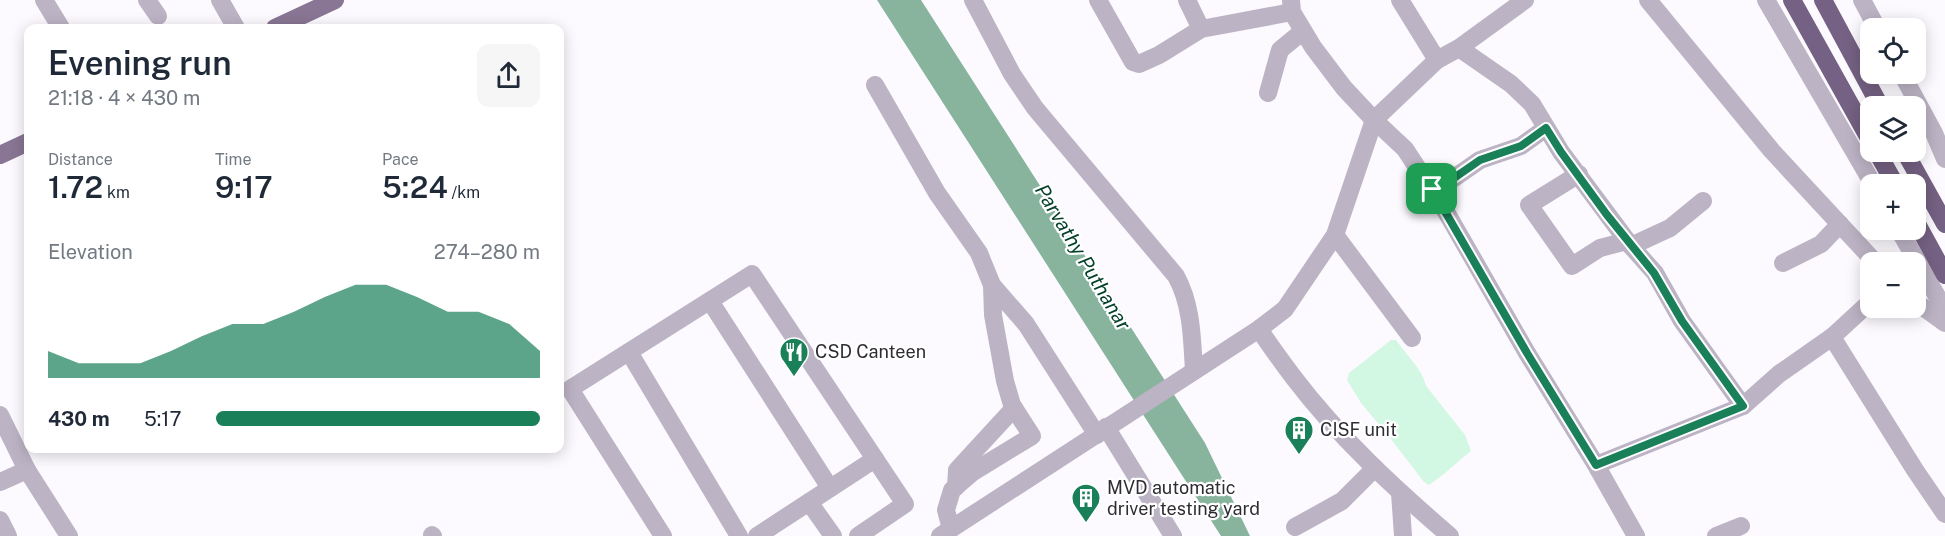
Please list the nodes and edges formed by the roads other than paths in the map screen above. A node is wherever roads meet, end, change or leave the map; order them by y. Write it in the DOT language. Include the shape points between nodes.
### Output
graph roads {
  1 [pos="44,0"];
  2 [pos="147,0"];
  3 [pos="220,0"];
  4 [pos="973,0"];
  5 [pos="1098,0"];
  6 [pos="1187,0"];
  7 [pos="1400,0"];
  8 [pos="1525,0"];
  9 [pos="1648,0"];
  10 [pos="1767,0"];
  11 [pos="1792,0"];
  12 [pos="1823,0"];
  13 [pos="1862,0"];
  14 [pos="324,3"];
  15 [pos="1291,6"];
  16 [pos="158,15"];
  17 [pos="1872,18"];
  18 [pos="59,24"];
  19 [pos="234,24"];
  20 [pos="283,24"];
  21 [pos="1201,29"];
  22 [pos="1303,31"];
  23 [pos="1460,48"];
  24 [pos="1437,60"];
  25 [pos="1909,84"];
  26 [pos="875,85"];
  27 [pos="1268,93"];
  28 [pos="1875,96"];
  29 [pos="1374,120"];
  30 [pos="1860,123"];
  31 [pos="1546,128"];
  32 [pos="1940,128"];
  33 [pos="24,144"];
  34 [pos="0,155"];
  35 [pos="1945,159"];
  36 [pos="1911,162"];
  37 [pos="1579,174"];
  38 [pos="1867,174"];
  39 [pos="1432,189"];
  40 [pos="1703,201"];
  41 [pos="1840,224"];
  42 [pos="1945,224"];
  43 [pos="1335,235"];
  44 [pos="1905,240"];
  45 [pos="1926,240"];
  46 [pos="1629,243"];
  47 [pos="1866,252"];
  48 [pos="1784,263"];
  49 [pos="1945,275"];
  50 [pos="992,285"];
  51 [pos="710,301"];
  52 [pos="1926,309"];
  53 [pos="1945,310"];
  54 [pos="1860,311"];
  55 [pos="1945,323"];
  56 [pos="1259,329"];
  57 [pos="1832,337"];
  58 [pos="1412,338"];
  59 [pos="629,352"];
  60 [pos="1187,376"];
  61 [pos="1743,406"];
  62 [pos="1014,408"];
  63 [pos="0,415"];
  64 [pos="1101,431"];
  65 [pos="875,459"];
  66 [pos="1596,465"];
  67 [pos="1375,468"];
  68 [pos="27,470"];
  69 [pos="0,482"];
  70 [pos="956,487"];
  71 [pos="830,488"];
  72 [pos="1400,493"];
  73 [pos="809,502"];
  74 [pos="1945,514"];
  75 [pos="0,520"];
  76 [pos="1741,526"];
  77 [pos="1295,527"];
  78 [pos="946,532"];
  79 [pos="8,536"];
  80 [pos="69,536"];
  81 [pos="663,536"];
  82 [pos="739,536"];
  83 [pos="757,536"];
  84 [pos="833,536"];
  85 [pos="858,536"];
  86 [pos="1173,536"];
  87 [pos="1403,536"];
  88 [pos="1450,536"];
  89 [pos="1636,536"];
  90 [pos="1716,536"];
  1 -- 18 [label="street"];
  2 -- 16 [label="street"];
  3 -- 19 [label="street"];
  4 -- 60 [label="street" via="1012,74 1035,108 1176,276 1188,306 1192,339"];
  5 -- 21 [label="street" via="1133,62 1159,55"];
  6 -- 21 [label="street"];
  7 -- 24 [label="street"];
  8 -- 23 [label="street"];
  9 -- 41 [label="street" via="1772,151"];
  10 -- 38 [label="street"];
  11 -- 30 [label="highway"];
  12 -- 28 [label="highway"];
  13 -- 17 [label="street"];
  14 -- 20 [label="main road"];
  15 -- 21 [label="street"];
  15 -- 22 [label="street"];
  22 -- 27 [label="street" via="1280,50"];
  22 -- 29 [label="street" via="1344,88"];
  23 -- 24 [label="street"];
  23 -- 31 [label="street" via="1525,96"];
  24 -- 29 [label="street"];
  25 -- 32 [label="street"];
  26 -- 50 [label="street" via="978,253"];
  29 -- 39 [label="street" via="1405,149"];
  29 -- 43 [label="street"];
  31 -- 37 [label="street"];
  31 -- 39 [label="street" via="1521,146 1480,160"];
  32 -- 35 [label="street"];
  33 -- 34 [label="main road"];
  36 -- 42 [label="highway"];
  37 -- 46 [label="street"];
  37 -- 46 [label="street" via="1529,205 1572,267 1600,248"];
  39 -- 66 [label="street"];
  40 -- 46 [label="street" via="1670,228"];
  41 -- 47 [label="street"];
  41 -- 48 [label="street" via="1821,244"];
  43 -- 56 [label="street" via="1285,309"];
  43 -- 58 [label="street"];
  44 -- 53 [label="street"];
  45 -- 49 [label="highway"];
  46 -- 61 [label="street" via="1654,273 1682,321"];
  50 -- 62 [label="street" via="993,315"];
  50 -- 64 [label="street" via="1026,324"];
  51 -- 59 [label="street"];
  51 -- 65 [label="street" via="752,274"];
  51 -- 71 [label="street"];
  52 -- 55 [label="street"];
  54 -- 57 [label="street"];
  56 -- 60 [label="street"];
  56 -- 67 [label="street" via="1295,380"];
  57 -- 61 [label="street" via="1779,374"];
  57 -- 74 [label="street"];
  59 -- 81 [label="street" via="570,389"];
  59 -- 82 [label="street"];
  60 -- 64 [label="street"];
  61 -- 66 [label="street"];
  62 -- 70 [label="street" via="957,470"];
  62 -- 70 [label="street" via="1032,436"];
  63 -- 68 [label="street"];
  64 -- 78 [label="street"];
  64 -- 86 [label="street"];
  65 -- 71 [label="street"];
  65 -- 85 [label="street" via="905,504"];
  66 -- 89 [label="street"];
  67 -- 72 [label="street"];
  67 -- 77 [label="street" via="1342,501"];
  68 -- 69 [label="street"];
  68 -- 80 [label="street"];
  70 -- 78 [label="street" via="946,510"];
  71 -- 73 [label="street"];
  72 -- 87 [label="street"];
  72 -- 88 [label="street"];
  73 -- 83 [label="street"];
  73 -- 84 [label="street"];
  75 -- 79 [label="street"];
  76 -- 90 [label="street"];
}
